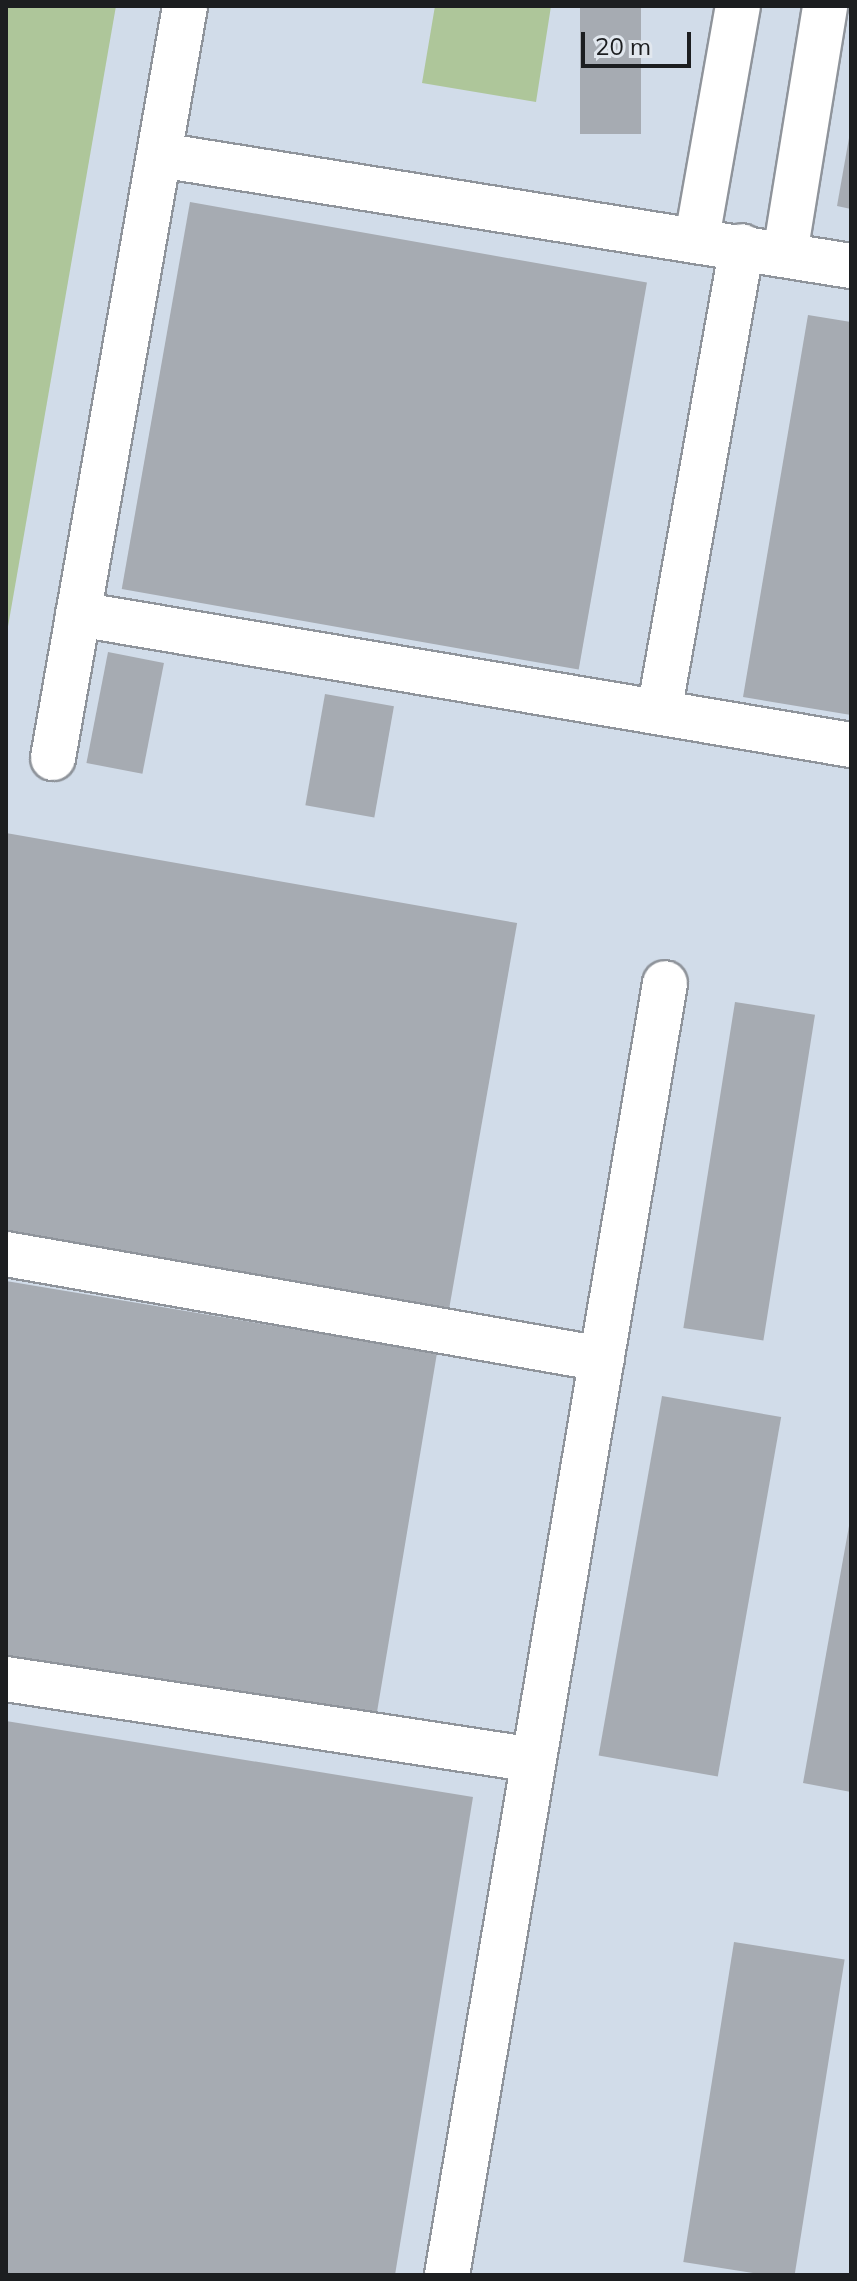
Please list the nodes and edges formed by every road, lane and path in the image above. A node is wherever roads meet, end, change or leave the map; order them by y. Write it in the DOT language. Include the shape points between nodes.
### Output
graph roads {
  1 [pos="185,6"];
  2 [pos="738,6"];
  3 [pos="823,6"];
  4 [pos="160,155"];
  5 [pos="697,238"];
  6 [pos="742,246"];
  7 [pos="785,254"];
  8 [pos="851,266"];
  9 [pos="78,614"];
  10 [pos="659,712"];
  11 [pos="851,745"];
  12 [pos="53,758"];
  13 [pos="665,983"];
  14 [pos="6,1254"];
  15 [pos="602,1359"];
  16 [pos="6,1679"];
  17 [pos="534,1760"];
  18 [pos="447,2275"];
  1 -- 4 [label="lane"];
  2 -- 5 [label="lane"];
  3 -- 7 [label="lane"];
  4 -- 5 [label="lane"];
  4 -- 9 [label="lane"];
  5 -- 6 [label="lane"];
  6 -- 7 [label="lane"];
  6 -- 10 [label="lane"];
  7 -- 8 [label="lane"];
  9 -- 10 [label="lane"];
  9 -- 12 [label="lane"];
  10 -- 11 [label="lane"];
  13 -- 15 [label="lane"];
  14 -- 15 [label="lane"];
  15 -- 17 [label="lane"];
  16 -- 17 [label="lane"];
  17 -- 18 [label="lane"];
}
